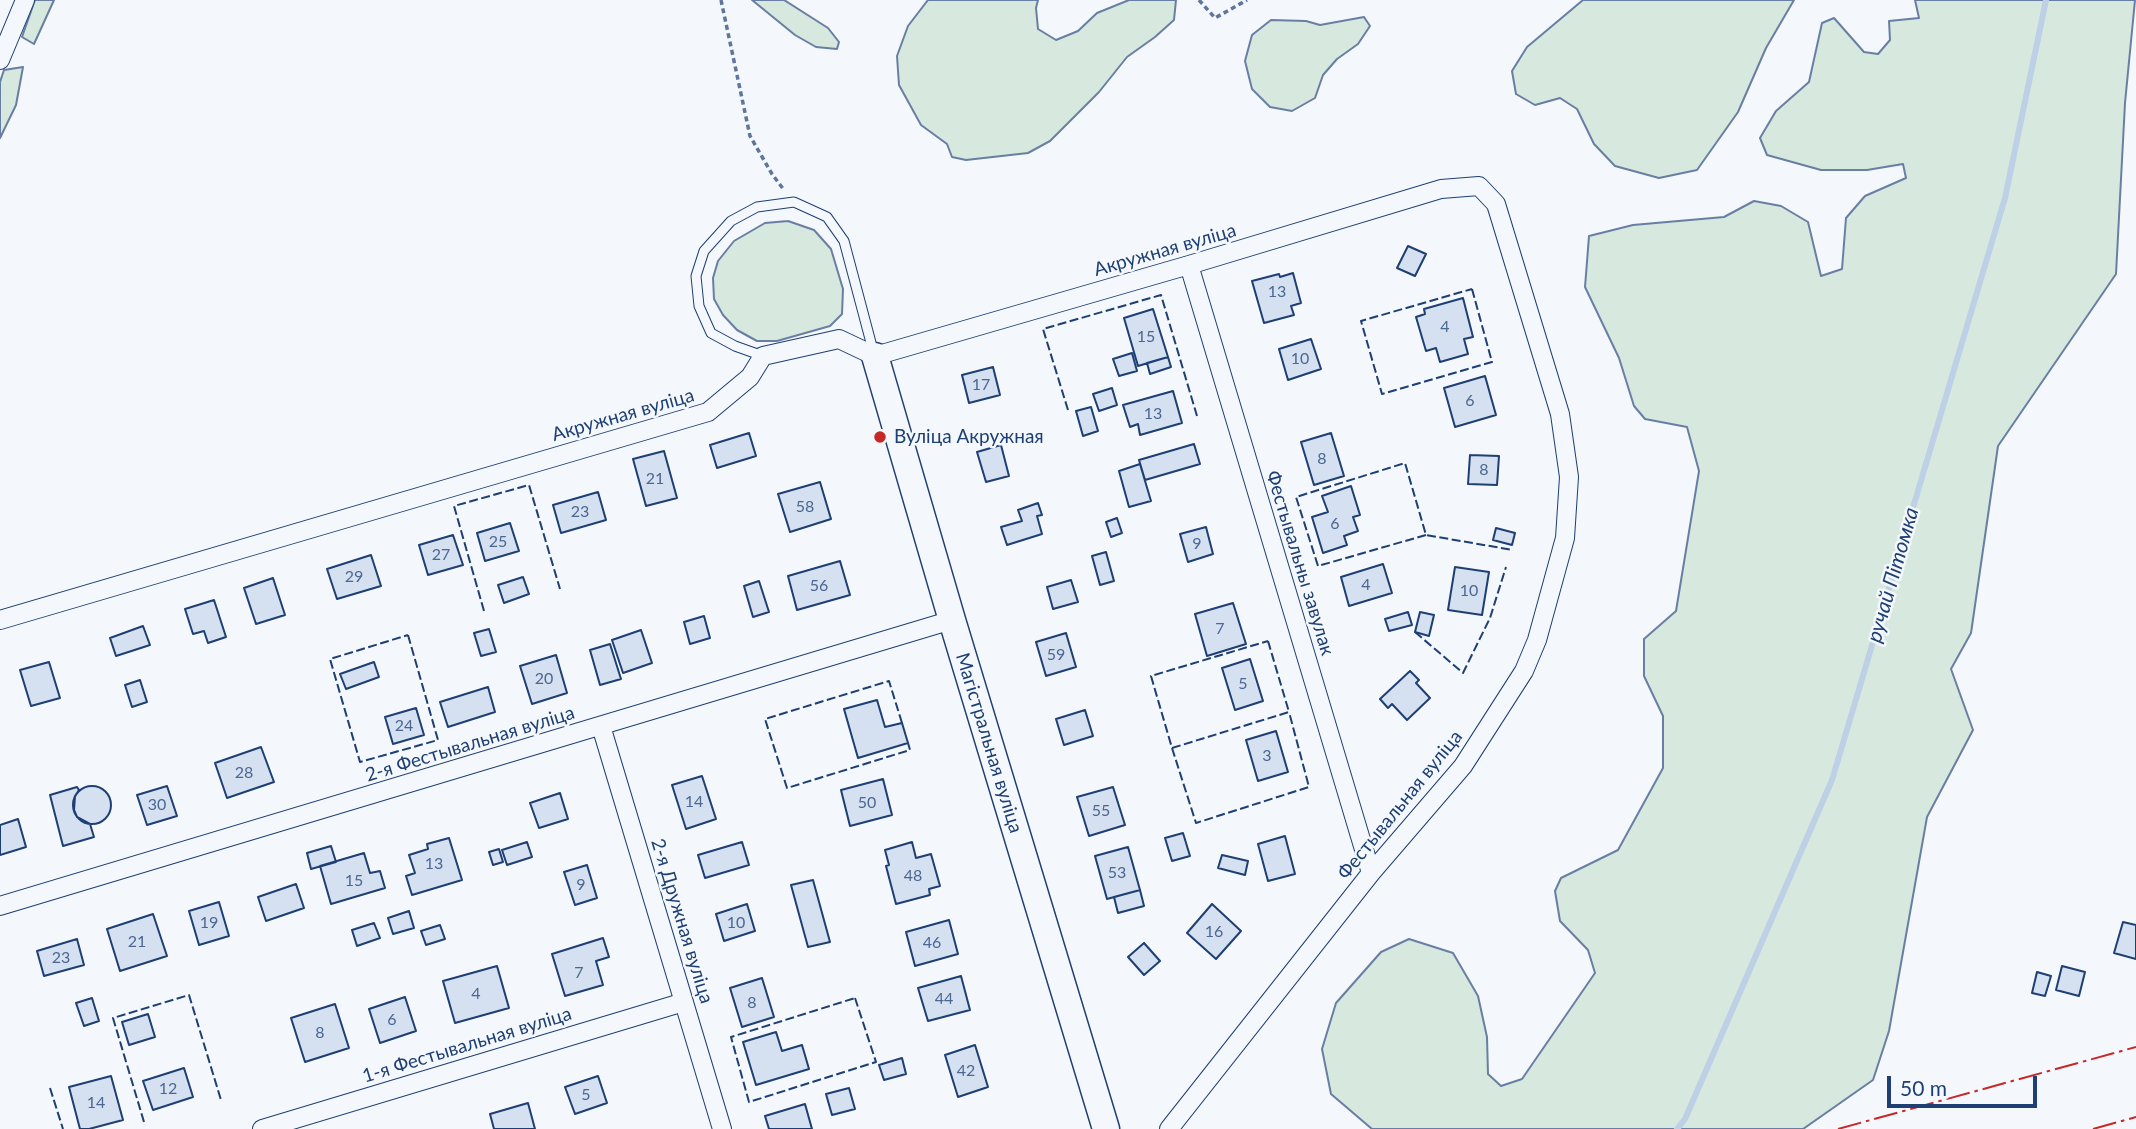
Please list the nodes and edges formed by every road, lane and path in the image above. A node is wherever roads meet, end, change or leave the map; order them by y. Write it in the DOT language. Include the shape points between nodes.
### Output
graph roads {
  1 [pos="25,0"];
  2 [pos="721,0"];
  3 [pos="1199,0"];
  4 [pos="1247,0"];
  5 [pos="0,60"];
  6 [pos="1479,186"];
  7 [pos="794,202"];
  8 [pos="1189,265"];
  9 [pos="762,356"];
  10 [pos="875,356"];
  11 [pos="0,620"];
  12 [pos="952,620"];
  13 [pos="601,726"];
  14 [pos="1371,873"];
  15 [pos="0,906"];
  16 [pos="684,1002"];
  17 [pos="262,1129"];
  18 [pos="722,1129"];
  19 [pos="1107,1129"];
  20 [pos="1169,1129"];
  1 -- 5 [label="street"];
  2 -- 7 [label="path" via="750,136"];
  3 -- 4 [label="path" via="1215,18"];
  6 -- 8 [label="street, Акружная вуліца" via="1441,189"];
  6 -- 14 [label="street, Фестывальная вуліца" via="1496,204 1560,414 1569,477 1565,538 1524,671 1463,766"];
  7 -- 9 [label="lane" via="757,207 731,221 704,251 696,276 699,306 712,333"];
  7 -- 10 [label="lane" via="827,217 844,242"];
  8 -- 10 [label="street, Акружная вуліца"];
  8 -- 14 [label="street, Фестывальны завулак"];
  9 -- 10 [label="street" via="839,339"];
  9 -- 11 [label="street, Акружная вуліца" via="750,377 708,412"];
  10 -- 12 [label="street, Магістральная вуліца"];
  12 -- 13 [label="street, 2-я Фестывальная вуліца"];
  12 -- 19 [label="street, Магістральная вуліца"];
  13 -- 15 [label="street, 2-я Фестывальная вуліца"];
  13 -- 16 [label="street, 2-я Дружная вуліца"];
  14 -- 20 [label="street, Фестывальная вуліца"];
  16 -- 17 [label="street, 1-я Фестывальная вуліца"];
  16 -- 18 [label="street, 2-я Дружная вуліца"];
}
